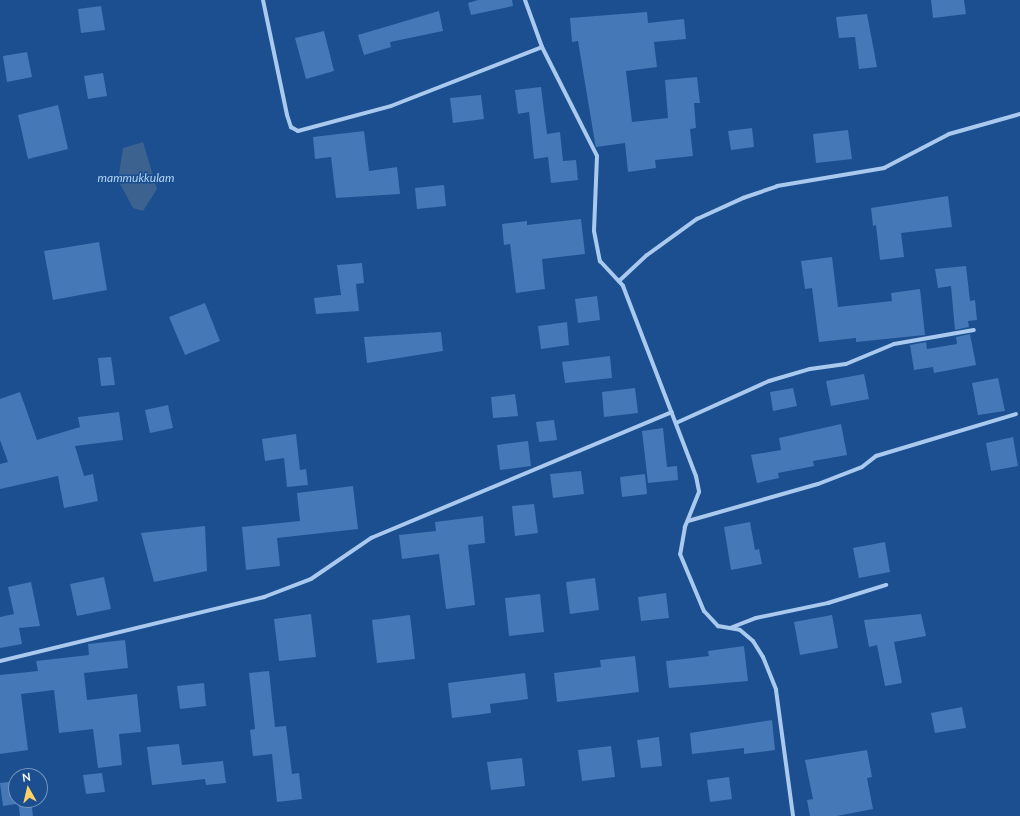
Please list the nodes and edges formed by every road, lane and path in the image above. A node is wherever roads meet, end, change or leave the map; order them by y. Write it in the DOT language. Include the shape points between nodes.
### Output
graph roads {
  1 [pos="263,0"];
  2 [pos="525,0"];
  3 [pos="542,48"];
  4 [pos="1020,114"];
  5 [pos="619,281"];
  6 [pos="974,330"];
  7 [pos="672,412"];
  8 [pos="1016,414"];
  9 [pos="676,423"];
  10 [pos="688,521"];
  11 [pos="886,585"];
  12 [pos="730,628"];
  13 [pos="0,661"];
  14 [pos="793,816"];
  1 -- 3 [label="street" via="290,127 298,131 391,106"];
  2 -- 3 [label="street"];
  3 -- 5 [label="street" via="597,156 594,231 600,261"];
  4 -- 5 [label="street" via="949,134 884,168 777,186 743,198 698,219 647,255"];
  5 -- 7 [label="street"];
  6 -- 9 [label="street" via="894,344 846,364 810,369 769,381"];
  7 -- 9 [label="street"];
  7 -- 13 [label="street" via="371,538 311,579 264,597"];
  8 -- 10 [label="street" via="883,454 862,467 818,484"];
  9 -- 10 [label="street" via="699,492"];
  10 -- 12 [label="street" via="680,554 691,584 704,611 718,626"];
  11 -- 12 [label="street" via="828,603 756,618"];
  12 -- 14 [label="street" via="740,630 753,641 776,690"];
}
